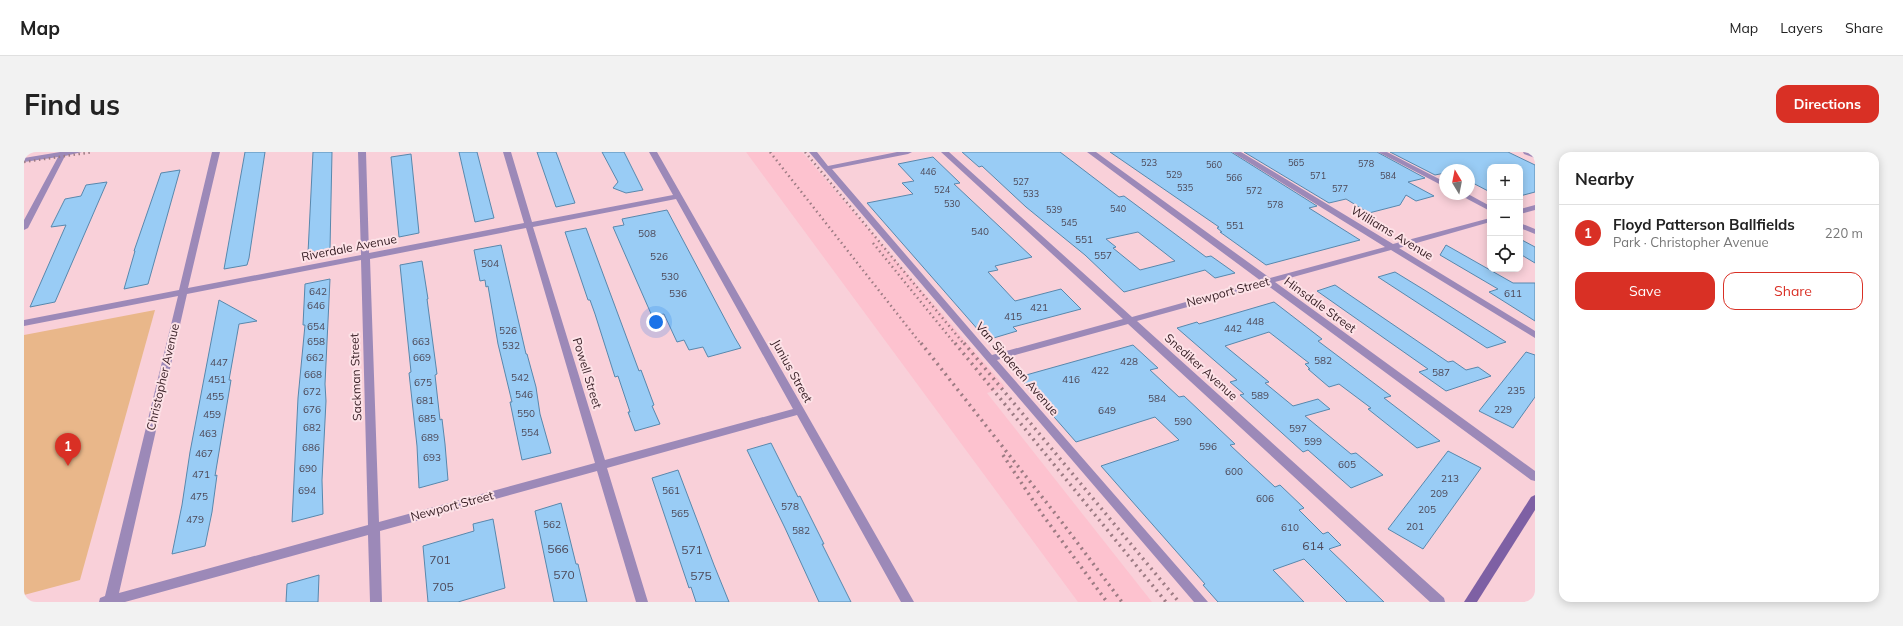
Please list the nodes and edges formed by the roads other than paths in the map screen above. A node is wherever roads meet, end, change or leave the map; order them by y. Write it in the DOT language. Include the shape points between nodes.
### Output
graph roads {
  1 [pos="78,152"];
  2 [pos="216,152"];
  3 [pos="362,152"];
  4 [pos="507,152"];
  5 [pos="653,152"];
  6 [pos="813,152"];
  7 [pos="908,152"];
  8 [pos="945,152"];
  9 [pos="1090,152"];
  10 [pos="1236,152"];
  11 [pos="1382,152"];
  12 [pos="1527,152"];
  13 [pos="63,153"];
  14 [pos="1535,156"];
  15 [pos="24,160"];
  16 [pos="827,168"];
  17 [pos="1439,182"];
  18 [pos="678,196"];
  19 [pos="1473,200"];
  20 [pos="1487,207"];
  21 [pos="1535,208"];
  22 [pos="1523,211"];
  23 [pos="1487,221"];
  24 [pos="530,225"];
  25 [pos="1523,226"];
  26 [pos="24,228"];
  27 [pos="1535,232"];
  28 [pos="1392,247"];
  29 [pos="366,257"];
  30 [pos="1268,281"];
  31 [pos="183,293"];
  32 [pos="1129,320"];
  33 [pos="24,324"];
  34 [pos="1535,335"];
  35 [pos="990,359"];
  36 [pos="799,411"];
  37 [pos="601,465"];
  38 [pos="1535,477"];
  39 [pos="1535,500"];
  40 [pos="374,528"];
  41 [pos="108,602"];
  42 [pos="376,602"];
  43 [pos="642,602"];
  44 [pos="908,602"];
  45 [pos="1202,602"];
  46 [pos="1439,602"];
  47 [pos="1470,602"];
  1 -- 13 [label="street"];
  2 -- 31 [label="street, Christopher Avenue"];
  3 -- 29 [label="street, Sackman Street"];
  4 -- 24 [label="street, Powell Street"];
  5 -- 18 [label="street, Junius Street"];
  6 -- 16 [label="street, Van Sinderen Avenue"];
  7 -- 16 [label="street"];
  8 -- 32 [label="street, Snediker Avenue"];
  9 -- 30 [label="street, Hinsdale Street"];
  10 -- 28 [label="street, Williams Avenue"];
  11 -- 17 [label="street"];
  12 -- 14 [label="street"];
  13 -- 15 [label="street"];
  13 -- 26 [label="street"];
  16 -- 35 [label="street, Van Sinderen Avenue"];
  18 -- 24 [label="street, Riverdale Avenue"];
  18 -- 36 [label="street, Junius Street"];
  19 -- 20 [label="street"];
  21 -- 22 [label="street"];
  23 -- 28 [label="street, Newport Street"];
  24 -- 29 [label="street, Riverdale Avenue"];
  24 -- 37 [label="street, Powell Street"];
  25 -- 27 [label="street"];
  28 -- 30 [label="street, Newport Street"];
  28 -- 34 [label="street, Williams Avenue"];
  29 -- 31 [label="street, Riverdale Avenue"];
  29 -- 40 [label="street, Sackman Street"];
  30 -- 32 [label="street, Newport Street"];
  30 -- 38 [label="street, Hinsdale Street"];
  31 -- 33 [label="street, Riverdale Avenue"];
  31 -- 41 [label="street, Christopher Avenue"];
  32 -- 35 [label="street, Newport Street"];
  32 -- 46 [label="street, Snediker Avenue"];
  35 -- 45 [label="street, Van Sinderen Avenue"];
  36 -- 37 [label="street, Newport Street"];
  36 -- 44 [label="street, Junius Street"];
  37 -- 40 [label="street, Newport Street"];
  37 -- 43 [label="street, Powell Street"];
  39 -- 47 [label="street"];
  40 -- 41 [label="street, Newport Street"];
  40 -- 42 [label="street, Sackman Street"];
}
